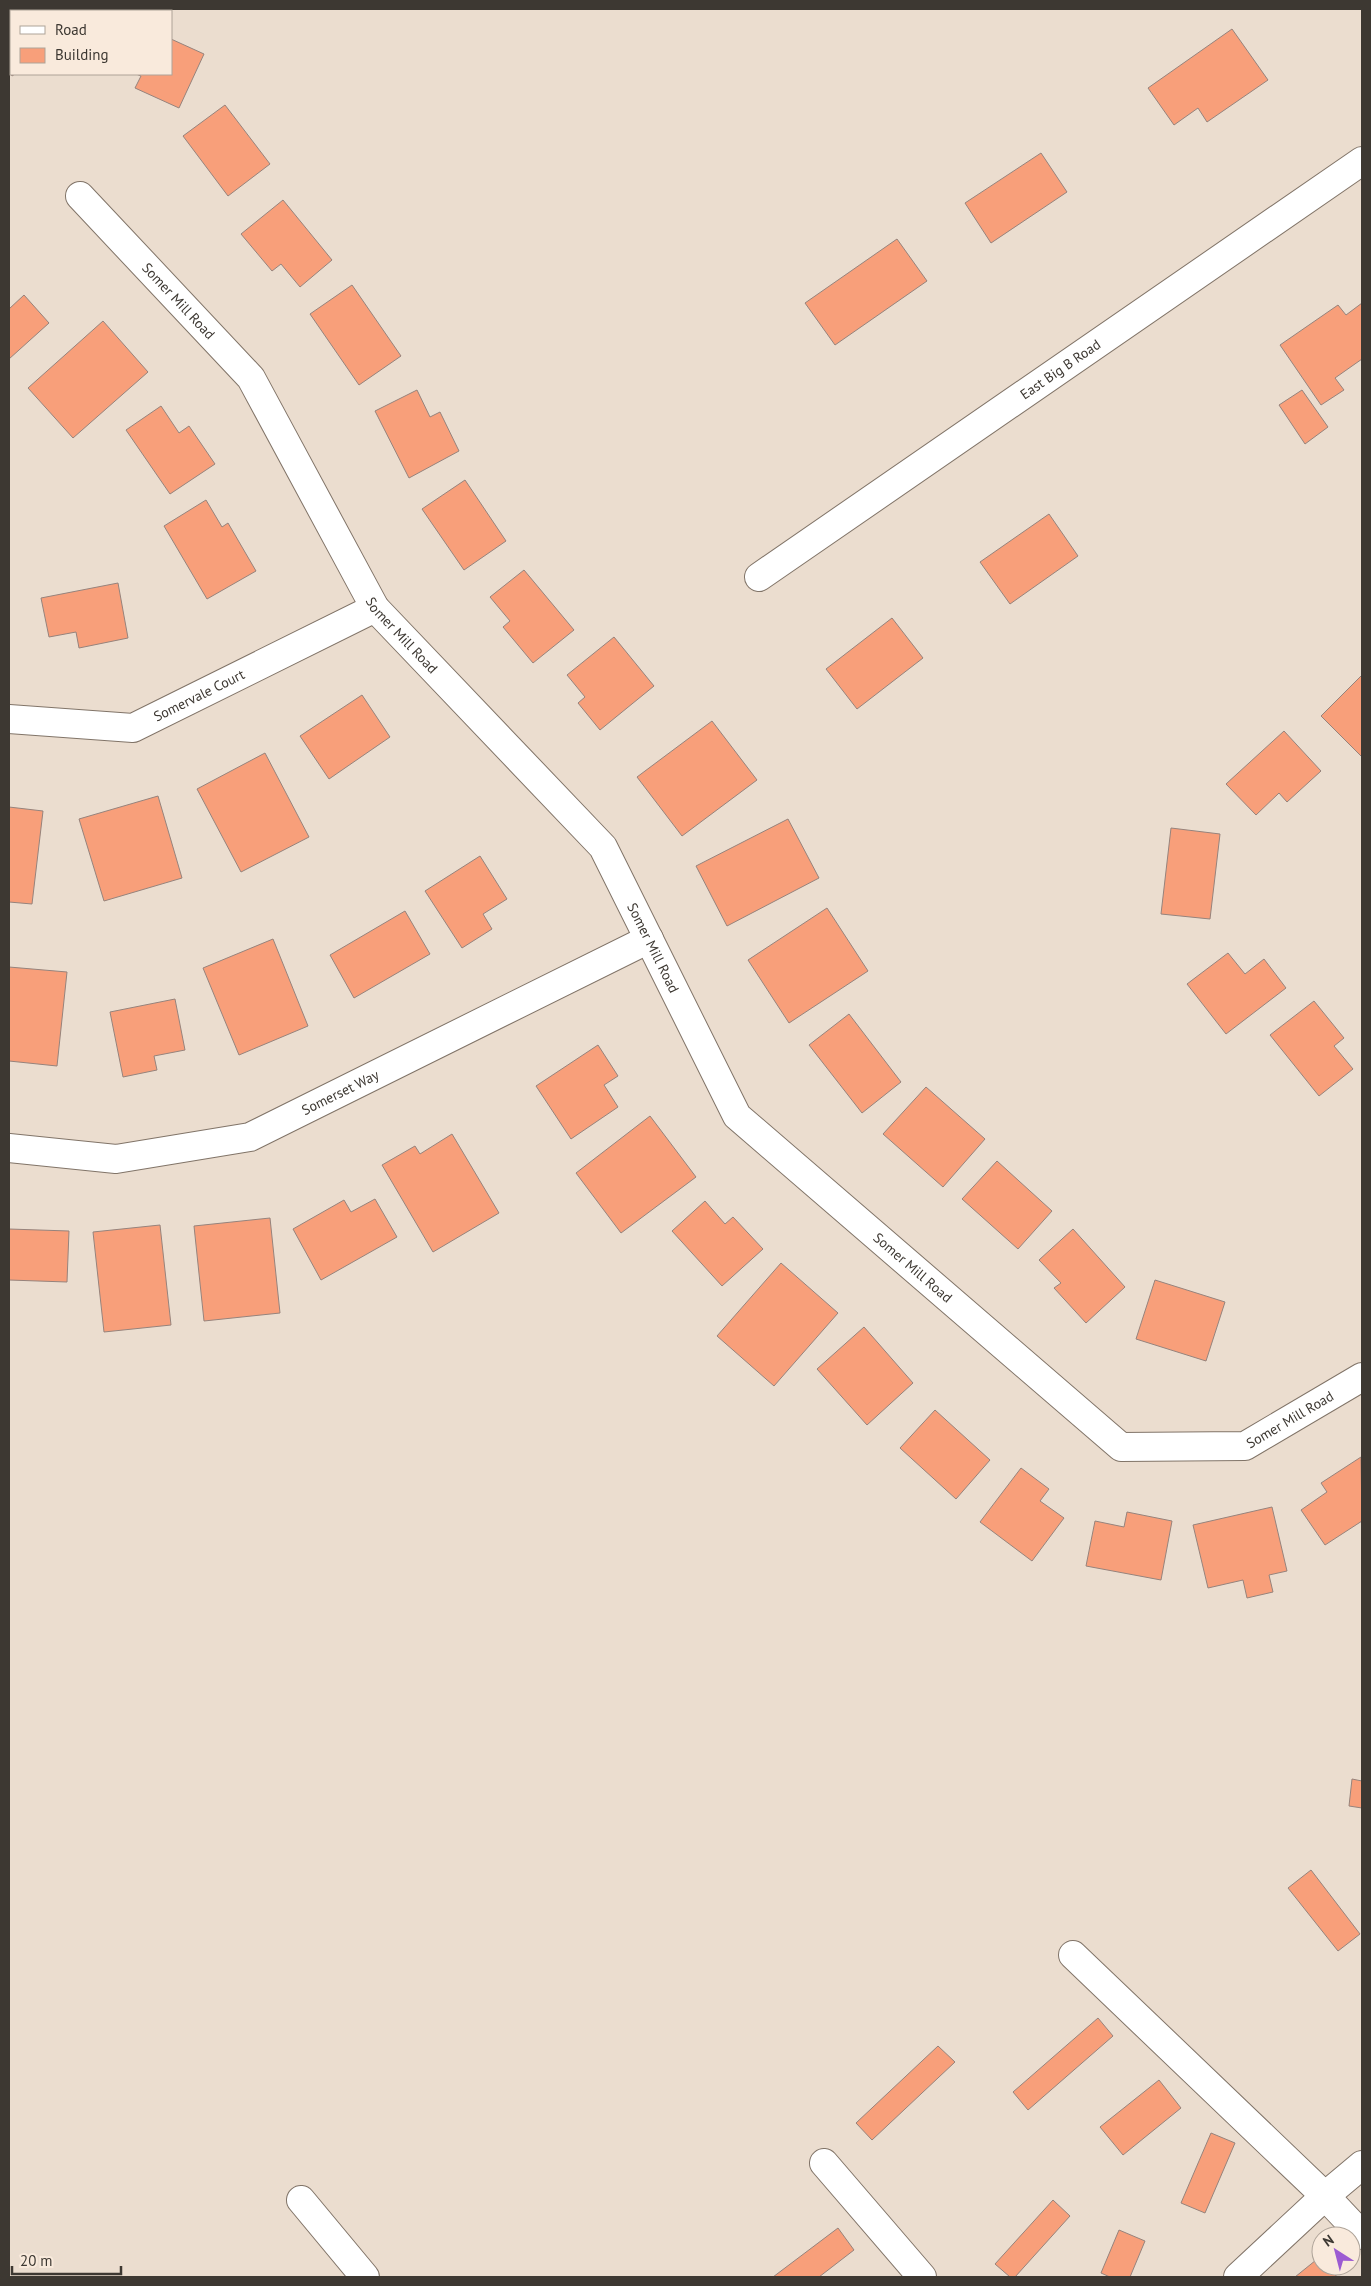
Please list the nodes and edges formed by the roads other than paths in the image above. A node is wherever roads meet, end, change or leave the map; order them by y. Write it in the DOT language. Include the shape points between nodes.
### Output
graph roads {
  1 [pos="1362,161"];
  2 [pos="80,196"];
  3 [pos="759,577"];
  4 [pos="376,608"];
  5 [pos="9,719"];
  6 [pos="648,939"];
  7 [pos="9,1148"];
  8 [pos="1362,1377"];
  9 [pos="1072,1955"];
  10 [pos="824,2163"];
  11 [pos="1362,2165"];
  12 [pos="1325,2196"];
  13 [pos="301,2200"];
  14 [pos="1362,2236"];
  15 [pos="365,2277"];
  16 [pos="922,2277"];
  17 [pos="1238,2277"];
  1 -- 3 [label="street, East Big B Road"];
  2 -- 4 [label="street, Somer Mill Road" via="251,378"];
  4 -- 5 [label="street, Somervale Court" via="133,728"];
  4 -- 6 [label="street, Somer Mill Road" via="603,847"];
  6 -- 7 [label="street, Somerset Way" via="250,1137 116,1159"];
  6 -- 8 [label="street, Somer Mill Road" via="737,1116 1121,1447 1245,1446"];
  9 -- 12 [label="street"];
  10 -- 16 [label="street"];
  11 -- 12 [label="street"];
  12 -- 14 [label="street"];
  12 -- 17 [label="street"];
  13 -- 15 [label="street"];
}
